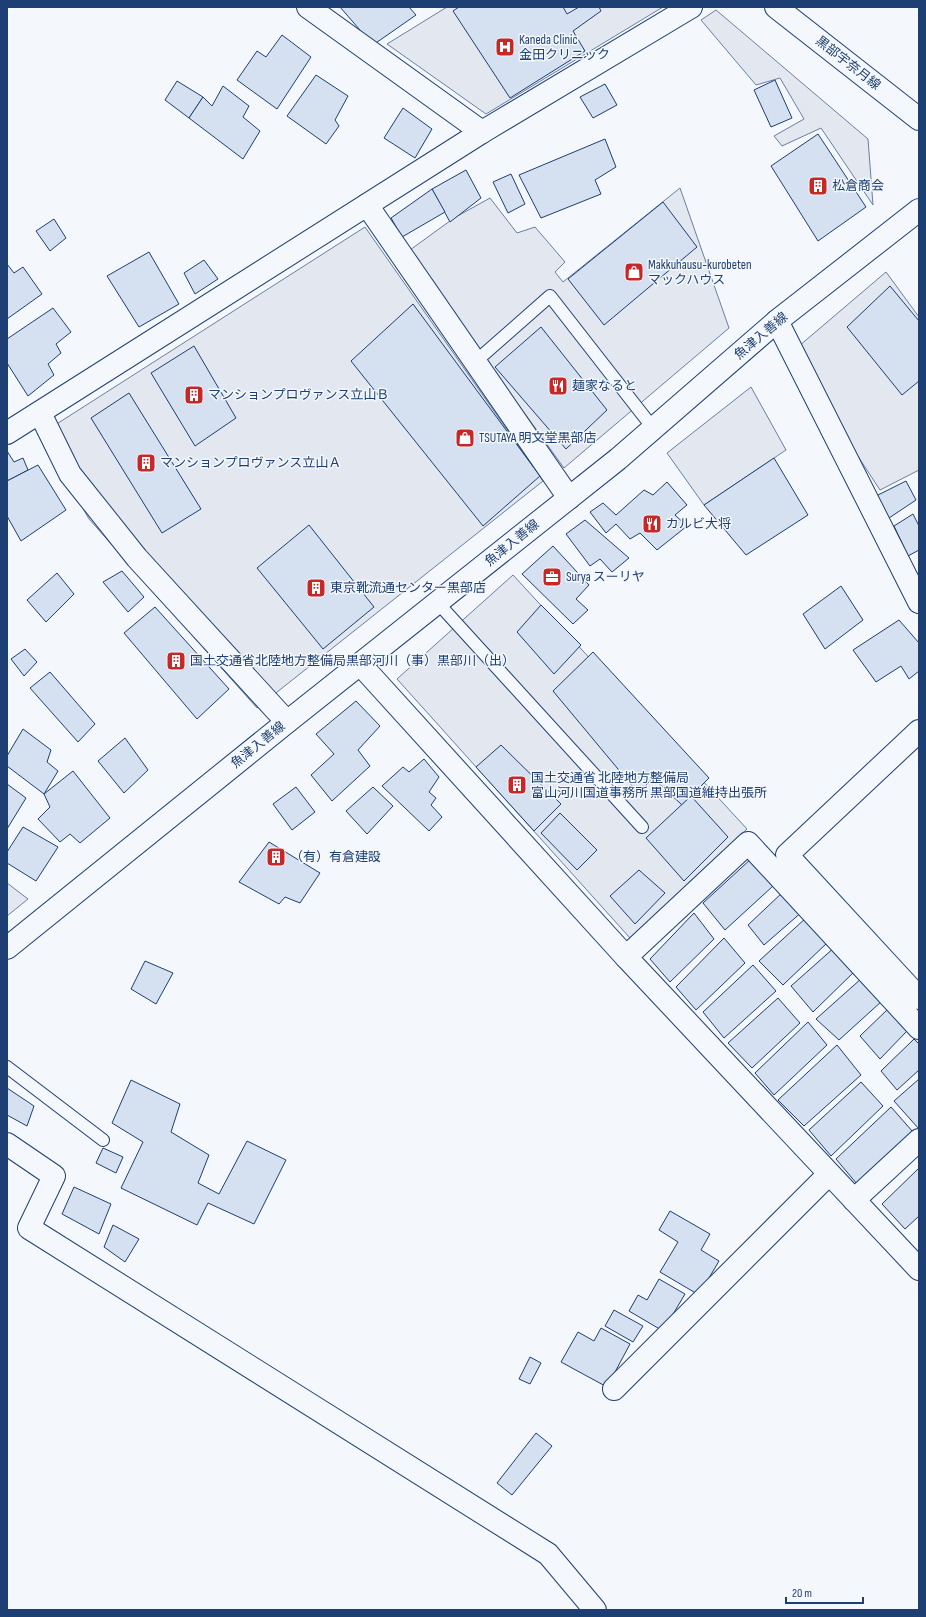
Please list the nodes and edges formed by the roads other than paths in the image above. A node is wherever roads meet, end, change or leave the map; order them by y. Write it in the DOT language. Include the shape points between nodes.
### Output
graph roads {
  1 [pos="308,7"];
  2 [pos="691,7"];
  3 [pos="776,7"];
  4 [pos="919,119"];
  5 [pos="482,132"];
  6 [pos="367,205"];
  7 [pos="919,210"];
  8 [pos="777,321"];
  9 [pos="475,362"];
  10 [pos="40,413"];
  11 [pos="653,428"];
  12 [pos="7,433"];
  13 [pos="569,498"];
  14 [pos="438,602"];
  15 [pos="919,602"];
  16 [pos="360,664"];
  17 [pos="287,722"];
  18 [pos="919,731"];
  19 [pos="642,827"];
  20 [pos="7,948"];
  21 [pos="626,957"];
  22 [pos="919,998"];
  23 [pos="919,1028"];
  24 [pos="7,1067"];
  25 [pos="103,1140"];
  26 [pos="919,1140"];
  27 [pos="7,1144"];
  28 [pos="829,1174"];
  29 [pos="854,1200"];
  30 [pos="919,1268"];
  31 [pos="614,1389"];
  32 [pos="595,1610"];
  1 -- 5 [label="street"];
  2 -- 5 [label="street"];
  3 -- 4 [label="street, 黒部宇奈月線"];
  5 -- 6 [label="street"];
  6 -- 9 [label="street"];
  6 -- 10 [label="street"];
  7 -- 8 [label="street, 魚津入善線"];
  8 -- 11 [label="street, 魚津入善線"];
  8 -- 15 [label="street"];
  9 -- 11 [label="lane" via="550,296"];
  9 -- 13 [label="street"];
  10 -- 12 [label="street"];
  10 -- 17 [label="street" via="70,474 138,558"];
  11 -- 13 [label="street, 魚津入善線"];
  13 -- 14 [label="street, 魚津入善線"];
  14 -- 16 [label="street, 魚津入善線"];
  14 -- 19 [label="lane"];
  16 -- 17 [label="street, 魚津入善線"];
  16 -- 21 [label="street"];
  17 -- 20 [label="street, 魚津入善線"];
  18 -- 22 [label="street" via="786,855"];
  21 -- 23 [label="street" via="748,843"];
  21 -- 28 [label="street"];
  24 -- 25 [label="lane"];
  26 -- 29 [label="street"];
  27 -- 32 [label="street" via="54,1176 29,1228 548,1554"];
  28 -- 29 [label="street"];
  28 -- 31 [label="street"];
  29 -- 30 [label="street"];
}
